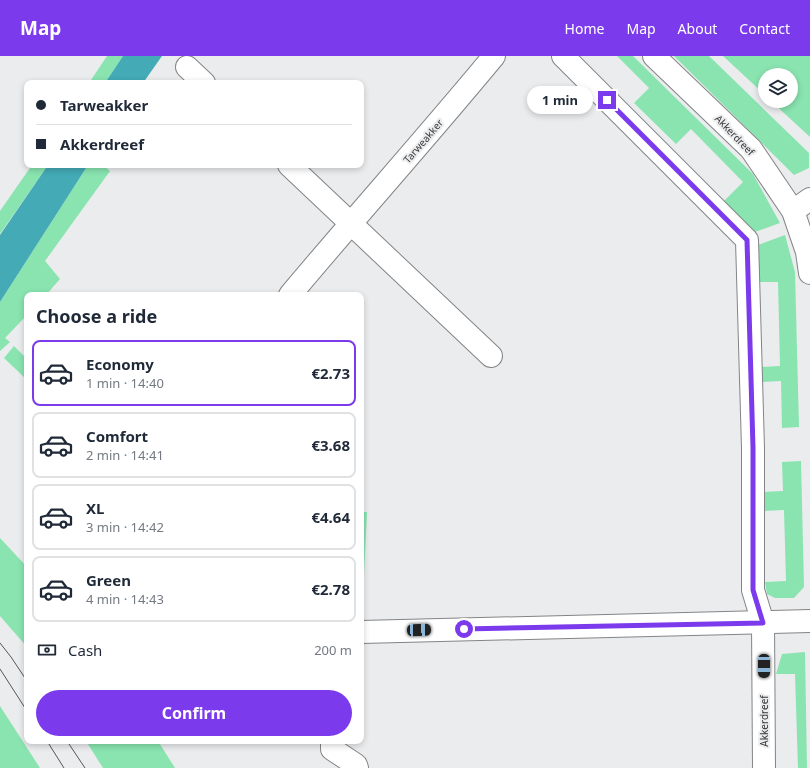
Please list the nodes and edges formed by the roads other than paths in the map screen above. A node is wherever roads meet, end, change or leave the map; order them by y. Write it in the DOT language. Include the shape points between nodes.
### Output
graph roads {
  1 [pos="494,56"];
  2 [pos="563,56"];
  3 [pos="654,56"];
  4 [pos="187,67"];
  5 [pos="201,80"];
  6 [pos="292,168"];
  7 [pos="801,205"];
  8 [pos="350,224"];
  9 [pos="810,273"];
  10 [pos="293,292"];
  11 [pos="491,356"];
  12 [pos="810,621"];
  13 [pos="763,623"];
  14 [pos="364,632"];
  15 [pos="332,744"];
  16 [pos="357,768"];
  17 [pos="764,768"];
  1 -- 8 [label="street, Tarweakker"];
  2 -- 13 [label="street, Akkerdreef" via="747,240 753,448 753,590"];
  3 -- 7 [label="street, Akkerdreef" via="751,149"];
  4 -- 5 [label="street"];
  6 -- 8 [label="street"];
  7 -- 9 [label="street, Akkerdreef"];
  8 -- 10 [label="street, Tarweakker"];
  8 -- 11 [label="street"];
  12 -- 13 [label="street"];
  13 -- 14 [label="street"];
  13 -- 17 [label="street, Akkerdreef"];
  15 -- 16 [label="street" via="332,749"];
}
